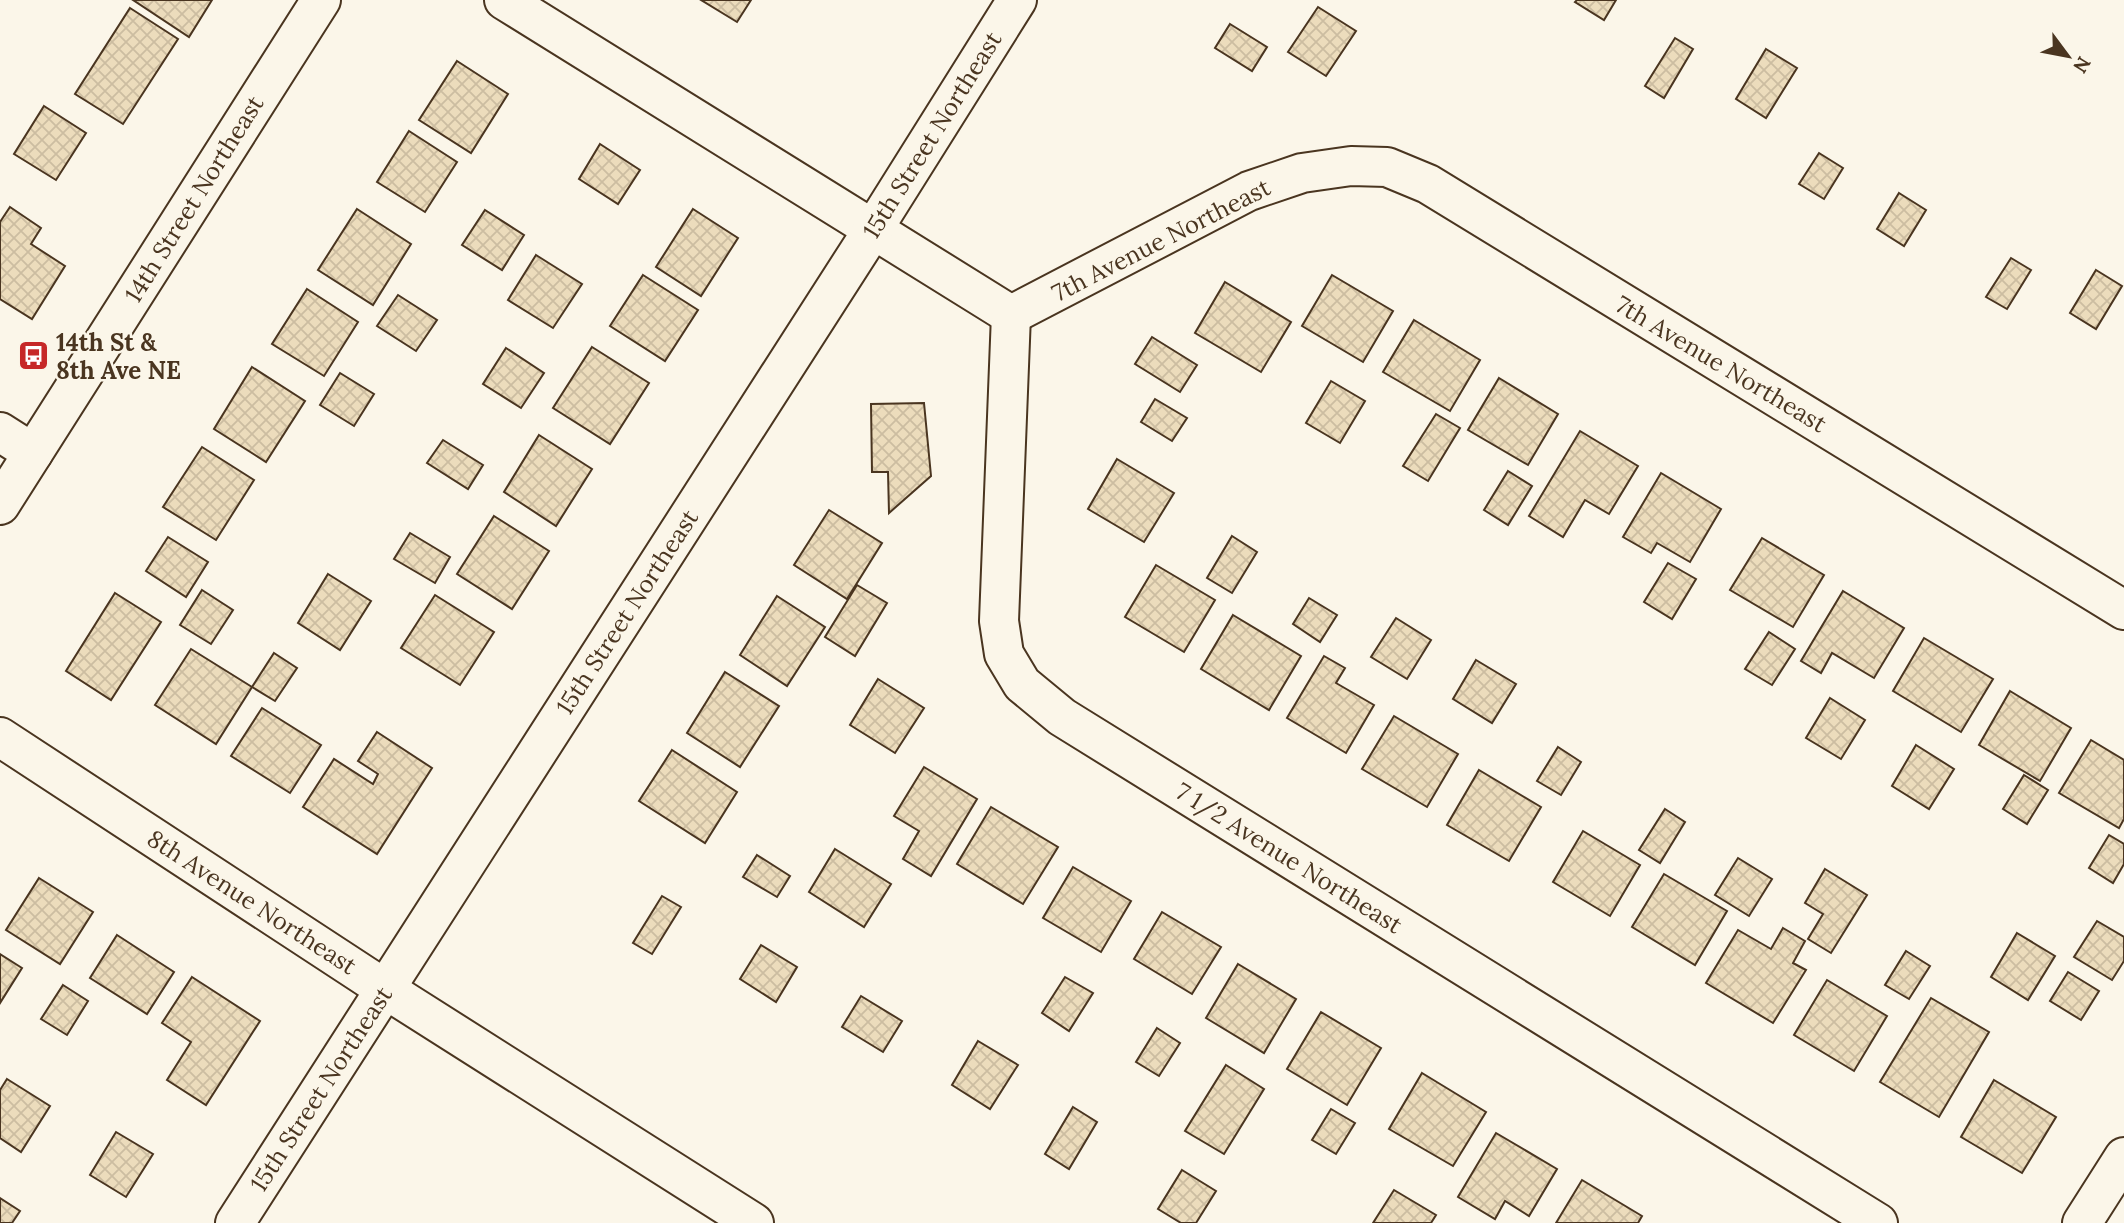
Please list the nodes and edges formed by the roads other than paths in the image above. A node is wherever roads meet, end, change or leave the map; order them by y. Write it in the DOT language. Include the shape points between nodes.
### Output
graph roads {
  1 [pos="321,0"];
  2 [pos="504,0"];
  3 [pos="1017,0"];
  4 [pos="872,231"];
  5 [pos="1011,316"];
  6 [pos="0,432"];
  7 [pos="33,453"];
  8 [pos="0,505"];
  9 [pos="2124,610"];
  10 [pos="0,737"];
  11 [pos="385,989"];
  12 [pos="2124,1157"];
  13 [pos="235,1223"];
  14 [pos="754,1223"];
  15 [pos="1878,1223"];
  16 [pos="2082,1223"];
  1 -- 7 [label="street, 14th Street Northeast"];
  2 -- 4 [label="street"];
  3 -- 4 [label="street, 15th Street Northeast"];
  4 -- 5 [label="street"];
  4 -- 11 [label="street, 15th Street Northeast"];
  5 -- 9 [label="street, 7th Avenue Northeast" via="1249,191 1303,173 1351,166 1387,167 1427,184"];
  5 -- 15 [label="street, 7 1/2 Avenue Northeast" via="999,621 1004,654 1022,684 1062,717"];
  6 -- 7 [label="street"];
  7 -- 8 [label="street, 14th Street Northeast"];
  10 -- 11 [label="street, 8th Avenue Northeast"];
  11 -- 13 [label="street, 15th Street Northeast"];
  11 -- 14 [label="street, 8th Avenue Northeast"];
  12 -- 16 [label="street"];
}
